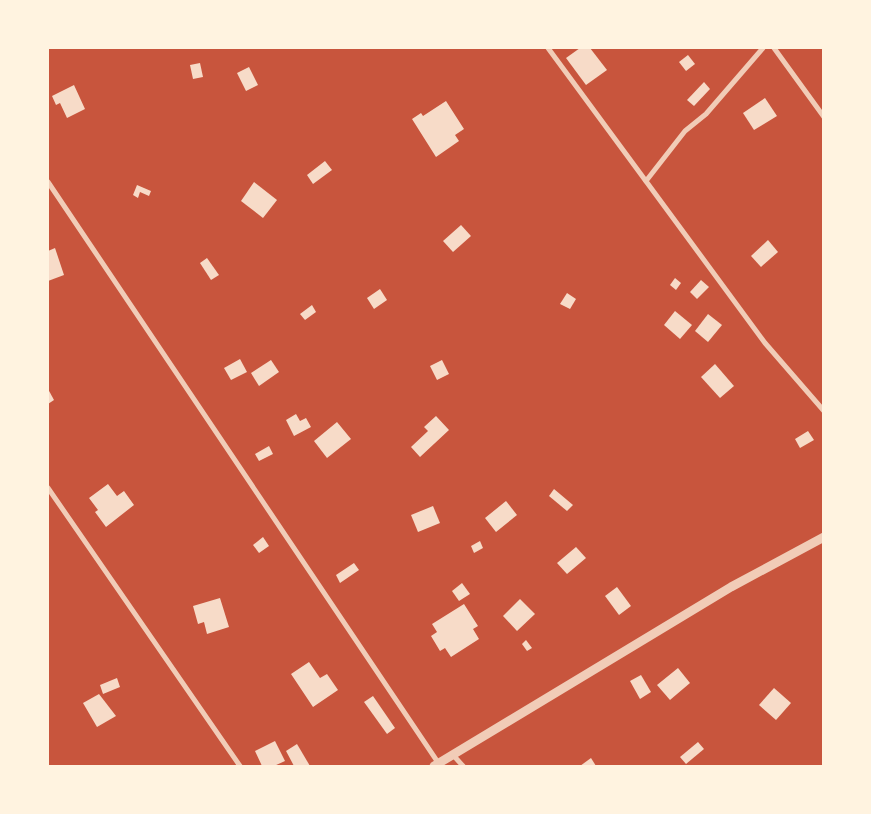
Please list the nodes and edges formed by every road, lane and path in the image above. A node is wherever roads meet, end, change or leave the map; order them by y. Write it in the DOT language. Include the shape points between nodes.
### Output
graph roads {
  1 [pos="548,48"];
  2 [pos="763,48"];
  3 [pos="774,48"];
  4 [pos="824,118"];
  5 [pos="646,181"];
  6 [pos="48,182"];
  7 [pos="824,411"];
  8 [pos="48,488"];
  9 [pos="824,537"];
  10 [pos="453,755"];
  11 [pos="436,765"];
  12 [pos="240,766"];
  13 [pos="463,766"];
  1 -- 5 [label="street"];
  2 -- 5 [label="street" via="706,114 685,131"];
  3 -- 4 [label="street"];
  5 -- 7 [label="street" via="765,343"];
  6 -- 11 [label="street"];
  8 -- 12 [label="street"];
  9 -- 10 [label="street" via="731,587"];
  10 -- 11 [label="street"];
  10 -- 13 [label="street"];
}
